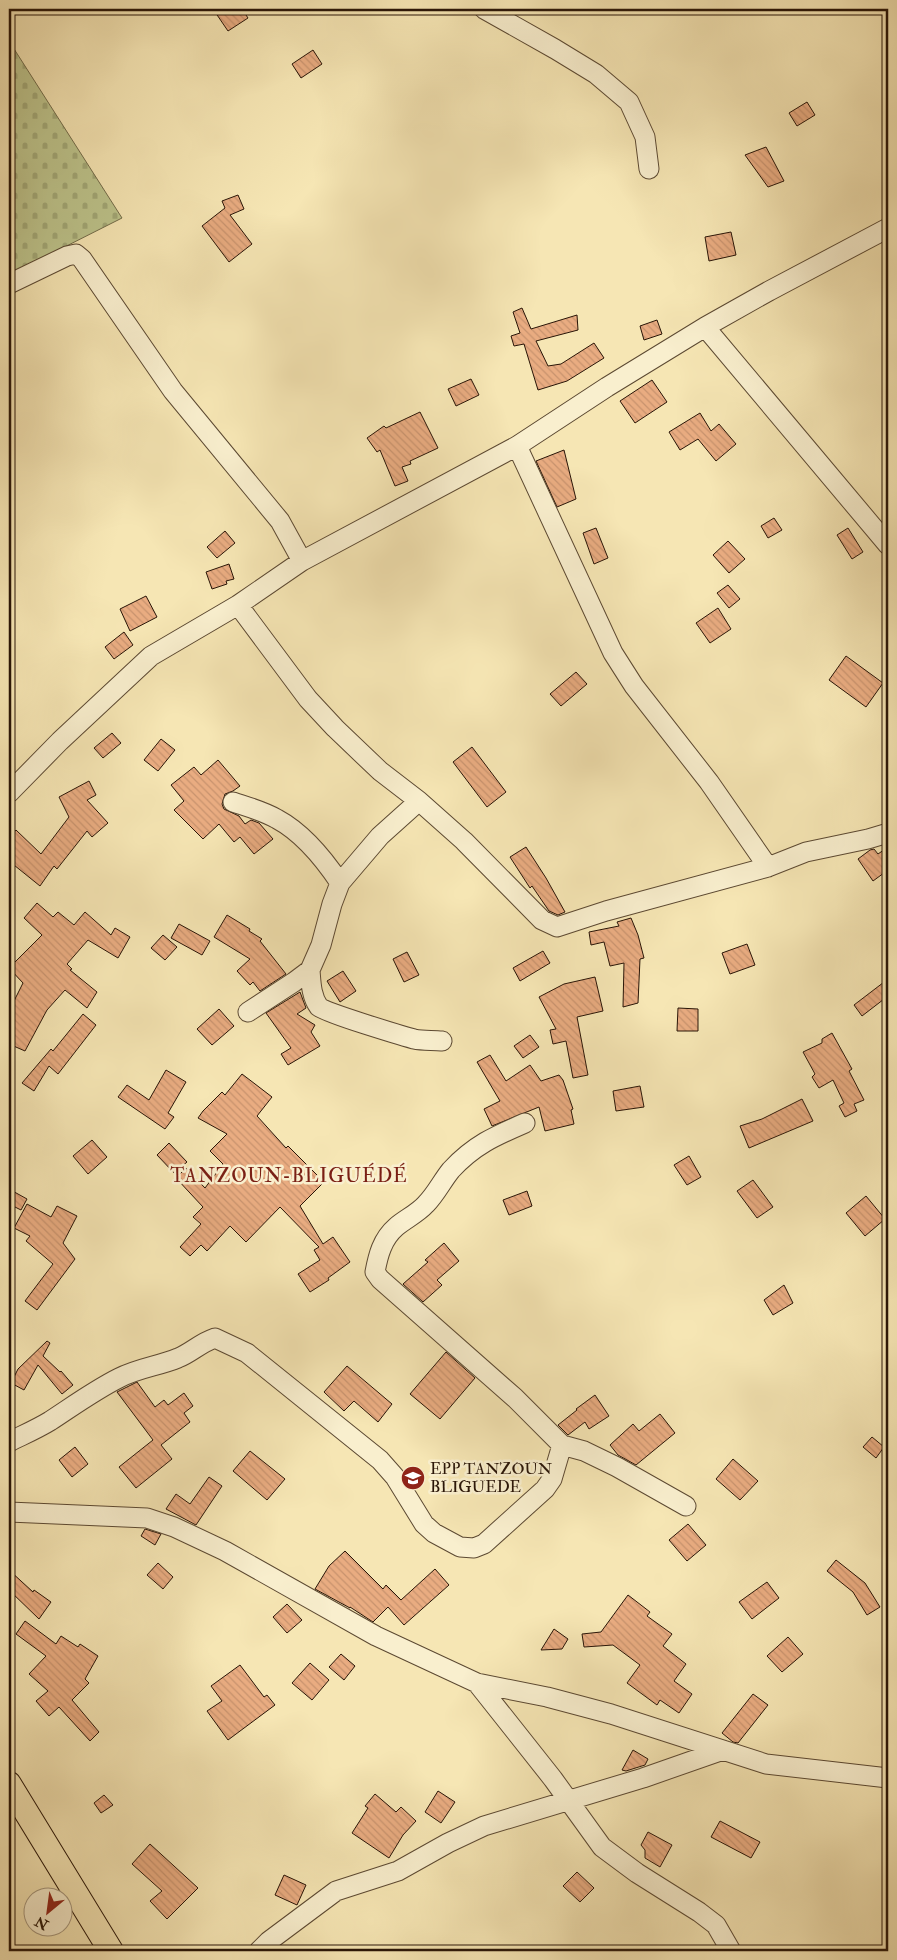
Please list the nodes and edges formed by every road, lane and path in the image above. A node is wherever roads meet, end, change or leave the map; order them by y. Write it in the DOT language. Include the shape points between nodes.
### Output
graph roads {
  1 [pos="484,9"];
  2 [pos="649,169"];
  3 [pos="888,228"];
  4 [pos="9,284"];
  5 [pos="705,328"];
  6 [pos="517,446"];
  7 [pos="888,545"];
  8 [pos="302,561"];
  9 [pos="238,605"];
  10 [pos="9,793"];
  11 [pos="419,801"];
  12 [pos="233,802"];
  13 [pos="888,833"];
  14 [pos="768,867"];
  15 [pos="340,883"];
  16 [pos="310,970"];
  17 [pos="248,1012"];
  18 [pos="442,1041"];
  19 [pos="525,1124"];
  20 [pos="9,1442"];
  21 [pos="562,1445"];
  22 [pos="686,1506"];
  23 [pos="9,1512"];
  24 [pos="477,1683"];
  25 [pos="723,1750"];
  26 [pos="888,1778"];
  27 [pos="9,1784"];
  28 [pos="567,1800"];
  29 [pos="111,1951"];
  30 [pos="259,1951"];
  31 [pos="731,1951"];
  1 -- 2 [label="street" via="556,48 596,74 629,102 645,137"];
  3 -- 5 [label="street"];
  4 -- 8 [label="street" via="67,256 76,254 82,259 173,391 280,522"];
  5 -- 6 [label="street"];
  5 -- 7 [label="street"];
  6 -- 8 [label="street"];
  6 -- 14 [label="street" via="613,653"];
  8 -- 9 [label="street"];
  9 -- 10 [label="street" via="151,656"];
  9 -- 11 [label="street" via="313,704 355,749"];
  11 -- 14 [label="street" via="464,841 542,920 557,927 625,905"];
  11 -- 15 [label="street" via="380,836"];
  12 -- 15 [label="street" via="263,812 291,827"];
  13 -- 14 [label="street" via="806,852"];
  15 -- 16 [label="street"];
  16 -- 17 [label="street"];
  16 -- 18 [label="street" via="315,999 321,1008 334,1015 415,1039"];
  19 -- 21 [label="street" via="488,1139 452,1169 427,1204 395,1228 385,1240 375,1272 515,1398"];
  20 -- 21 [label="street" via="121,1377 176,1359 202,1342 215,1338 246,1353 380,1460 395,1477 424,1524 460,1547 474,1548 484,1544 545,1489 552,1479"];
  21 -- 22 [label="street" via="584,1451 617,1467"];
  23 -- 24 [label="street" via="147,1518 174,1527 265,1573 376,1636"];
  24 -- 25 [label="street" via="575,1704"];
  24 -- 28 [label="street"];
  25 -- 26 [label="street" via="766,1764"];
  25 -- 28 [label="street"];
  27 -- 29 [label="main road"];
  28 -- 30 [label="street" via="484,1826 398,1871 336,1890"];
  28 -- 31 [label="street" via="602,1847 716,1925"];
}
